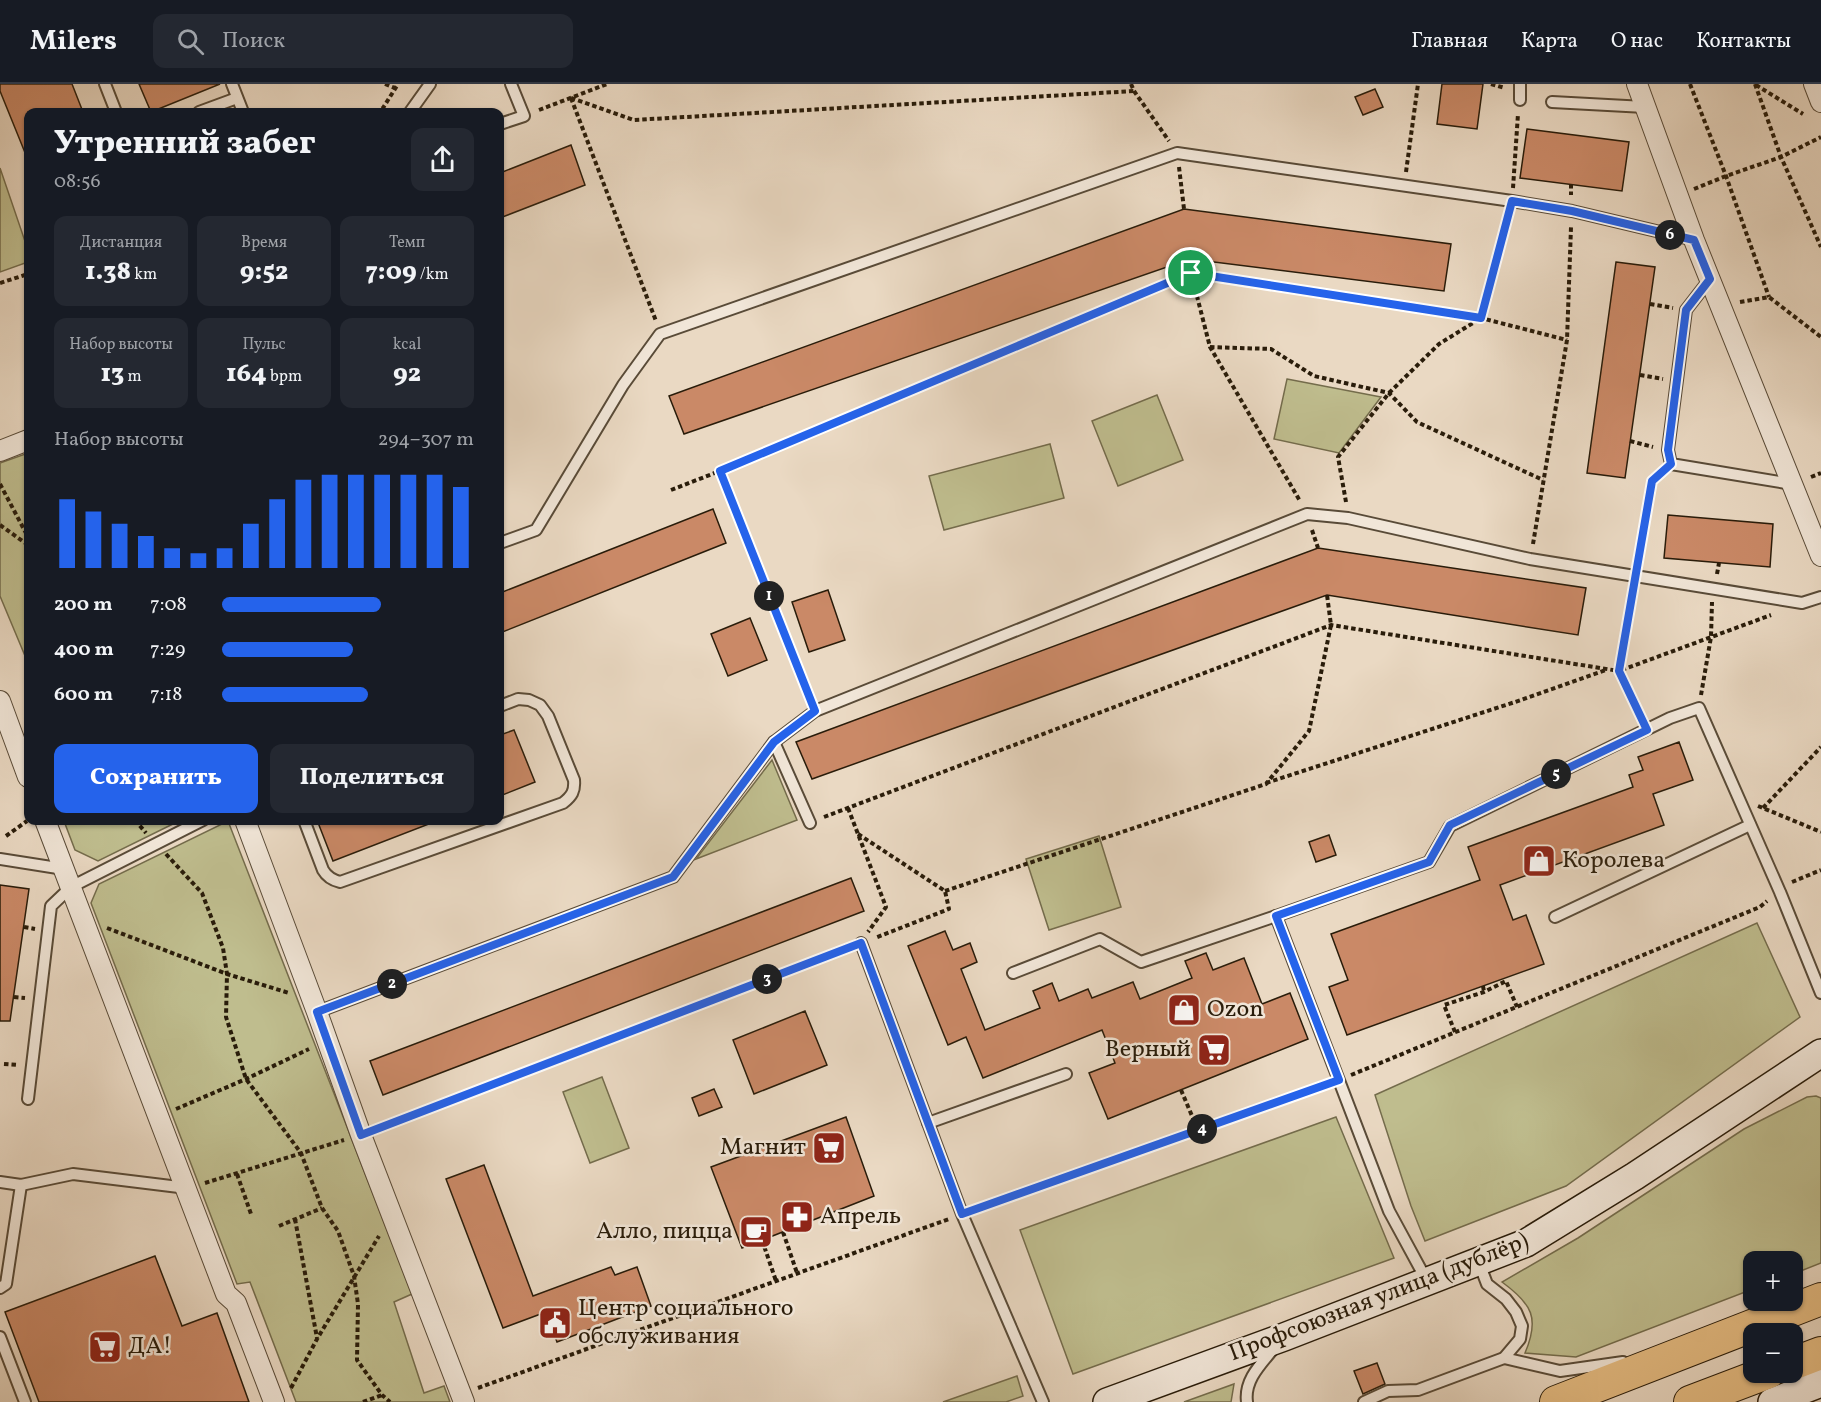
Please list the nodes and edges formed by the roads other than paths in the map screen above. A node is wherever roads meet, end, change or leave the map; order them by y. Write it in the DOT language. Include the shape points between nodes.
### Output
graph roads {
  1 [pos="105,84"];
  2 [pos="232,84"];
  3 [pos="511,84"];
  4 [pos="1520,84"];
  5 [pos="1637,84"];
  6 [pos="1814,84"];
  7 [pos="425,87"];
  8 [pos="237,98"];
  9 [pos="1520,100"];
  10 [pos="1552,102"];
  11 [pos="1645,107"];
  12 [pos="114,108"];
  13 [pos="211,108"];
  14 [pos="241,108"];
  15 [pos="412,108"];
  16 [pos="1816,110"];
  17 [pos="504,123"];
  18 [pos="1694,240"];
  19 [pos="1710,279"];
  20 [pos="24,442"];
  21 [pos="0,451"];
  22 [pos="1792,484"];
  23 [pos="504,542"];
  24 [pos="1821,556"];
  25 [pos="1821,597"];
  26 [pos="0,701"];
  27 [pos="504,704"];
  28 [pos="774,742"];
  29 [pos="24,766"];
  30 [pos="810,823"];
  31 [pos="504,824"];
  32 [pos="47,825"];
  33 [pos="193,825"];
  34 [pos="247,825"];
  35 [pos="306,825"];
  36 [pos="501,825"];
  37 [pos="1750,825"];
  38 [pos="0,859"];
  39 [pos="67,878"];
  40 [pos="1276,916"];
  41 [pos="1555,917"];
  42 [pos="861,943"];
  43 [pos="1013,973"];
  44 [pos="1821,993"];
  45 [pos="315,1006"];
  46 [pos="1821,1053"];
  47 [pos="1066,1074"];
  48 [pos="28,1100"];
  49 [pos="928,1124"];
  50 [pos="0,1182"];
  51 [pos="21,1185"];
  52 [pos="187,1188"];
  53 [pos="1479,1263"];
  54 [pos="1427,1281"];
  55 [pos="0,1287"];
  56 [pos="1821,1299"];
  57 [pos="0,1337"];
  58 [pos="1284,1337"];
  59 [pos="1821,1353"];
  60 [pos="1682,1354"];
  61 [pos="1504,1358"];
  62 [pos="1803,1360"];
  63 [pos="1743,1382"];
  64 [pos="1821,1383"];
  65 [pos="281,1397"];
  66 [pos="464,1399"];
  67 [pos="25,1402"];
  68 [pos="1043,1402"];
  69 [pos="1107,1402"];
  70 [pos="1247,1402"];
  71 [pos="1364,1402"];
  72 [pos="1556,1402"];
  73 [pos="1690,1402"];
  74 [pos="1772,1402"];
  1 -- 12 [label="lane"];
  2 -- 8 [label="lane"];
  3 -- 17 [label="lane" via="524,116"];
  4 -- 9 [label="lane"];
  5 -- 11 [label="street"];
  6 -- 16 [label="street"];
  7 -- 15 [label="lane"];
  8 -- 13 [label="lane"];
  8 -- 14 [label="lane"];
  10 -- 11 [label="lane"];
  11 -- 18 [label="street"];
  18 -- 19 [label="street"];
  18 -- 23 [label="lane" via="1572,211 1177,153 660,334 623,385 536,530"];
  19 -- 22 [label="street"];
  19 -- 22 [label="lane" via="1686,310 1668,450 1671,464"];
  20 -- 21 [label="street"];
  22 -- 24 [label="street"];
  25 -- 28 [label="lane" via="1802,603 1635,577 1530,559 1348,518 1307,514 815,711"];
  26 -- 29 [label="street"];
  27 -- 31 [label="lane" via="518,699 540,705 575,789 563,803"];
  28 -- 30 [label="lane"];
  28 -- 45 [label="lane" via="673,877"];
  32 -- 39 [label="street"];
  33 -- 39 [label="lane" via="157,844"];
  34 -- 45 [label="street"];
  35 -- 36 [label="lane" via="323,870 340,882"];
  37 -- 40 [label="lane" via="1699,708 1670,718 1450,825 1429,862"];
  37 -- 41 [label="lane"];
  37 -- 44 [label="lane"];
  38 -- 39 [label="lane"];
  39 -- 48 [label="lane" via="51,906"];
  39 -- 52 [label="street"];
  40 -- 43 [label="lane" via="1141,962 1100,939"];
  40 -- 54 [label="lane" via="1389,1211"];
  42 -- 49 [label="lane"];
  45 -- 66 [label="street"];
  46 -- 53 [label="street, Профсоюзная улица (дублёр)" via="1526,1243"];
  47 -- 49 [label="lane"];
  49 -- 68 [label="lane"];
  50 -- 51 [label="lane"];
  51 -- 52 [label="lane" via="73,1174"];
  51 -- 55 [label="lane" via="6,1284"];
  52 -- 65 [label="street" via="226,1294 236,1303"];
  53 -- 54 [label="street, Профсоюзная улица (дублёр)"];
  53 -- 61 [label="lane" via="1487,1284 1506,1299 1522,1326 1520,1339"];
  54 -- 58 [label="street, Профсоюзная улица (дублёр)"];
  56 -- 60 [label="main road"];
  57 -- 67 [label="lane"];
  58 -- 69 [label="street, Профсоюзная улица (дублёр)"];
  58 -- 70 [label="lane" via="1252,1376"];
  59 -- 62 [label="main road"];
  60 -- 61 [label="lane" via="1560,1371"];
  60 -- 72 [label="main road"];
  61 -- 71 [label="lane" via="1418,1389 1388,1391"];
  63 -- 73 [label="main road"];
  64 -- 74 [label="street"];
}
